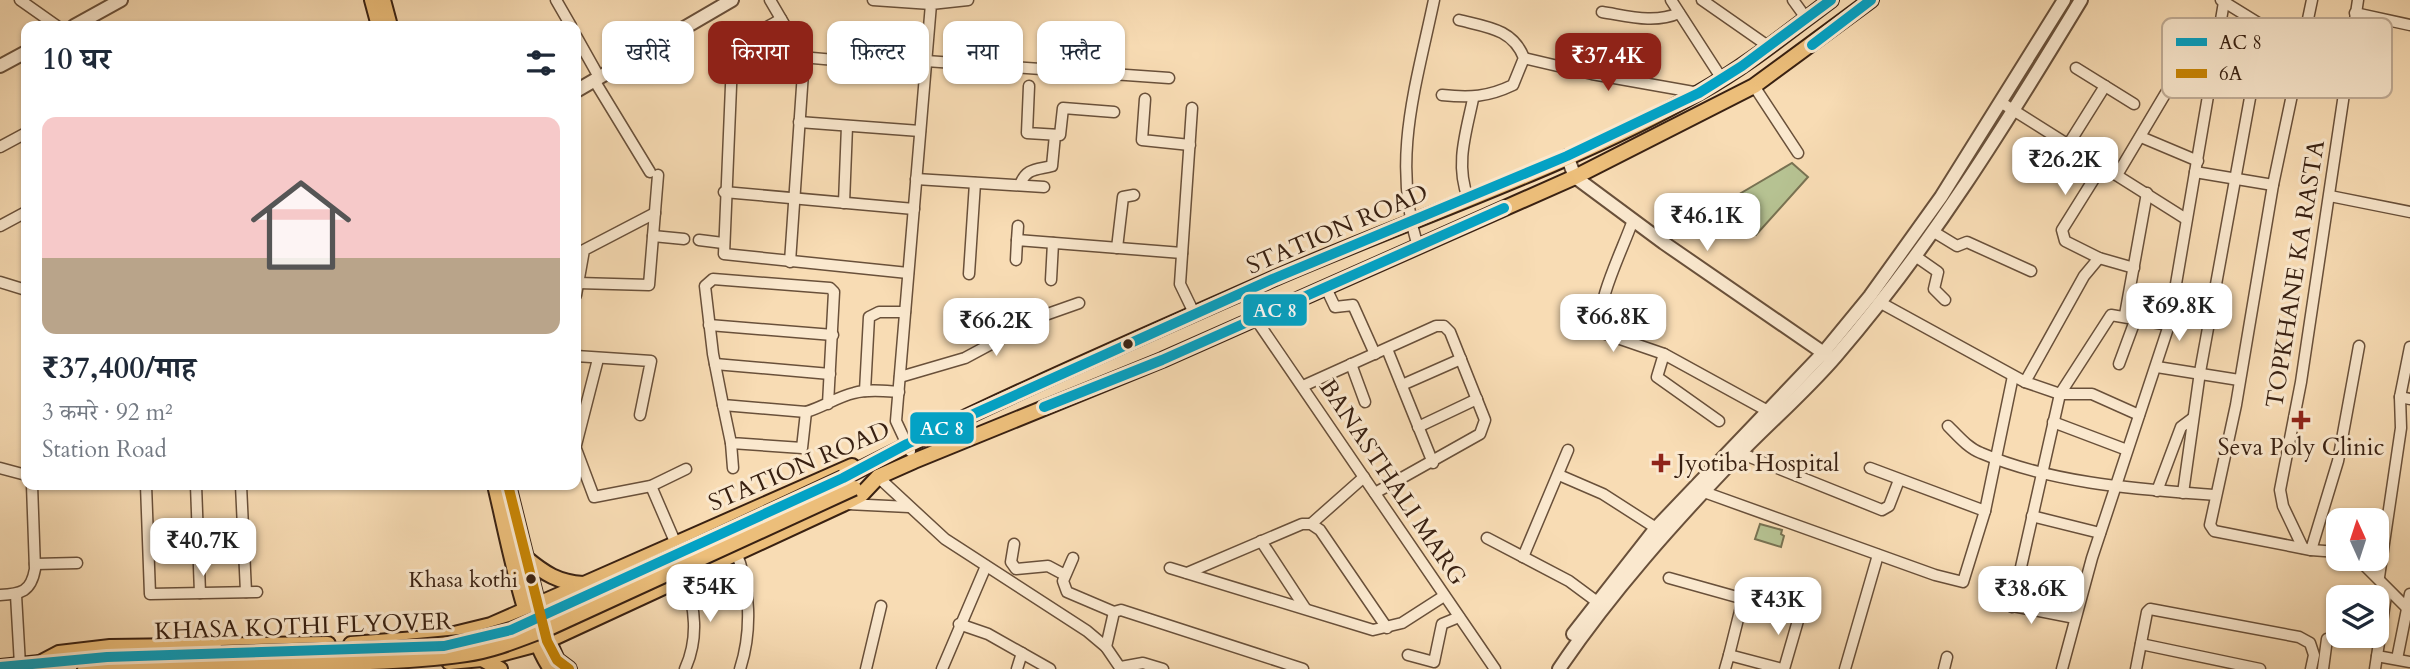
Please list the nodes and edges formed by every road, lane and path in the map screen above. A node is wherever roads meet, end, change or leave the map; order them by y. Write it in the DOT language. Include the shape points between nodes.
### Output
graph roads {
  1 [pos="20,0"];
  2 [pos="372,0"];
  3 [pos="383,0"];
  4 [pos="556,0"];
  5 [pos="732,0"];
  6 [pos="770,0"];
  7 [pos="873,0"];
  8 [pos="968,0"];
  9 [pos="1434,0"];
  10 [pos="1671,0"];
  11 [pos="1702,0"];
  12 [pos="1793,0"];
  13 [pos="1831,0"];
  14 [pos="1871,0"];
  15 [pos="2081,0"];
  16 [pos="2358,0"];
  17 [pos="115,1"];
  18 [pos="2061,1"];
  19 [pos="2222,1"];
  20 [pos="931,5"];
  21 [pos="1602,12"];
  22 [pos="2074,12"];
  23 [pos="1679,13"];
  24 [pos="2355,13"];
  25 [pos="1806,18"];
  26 [pos="2250,18"];
  27 [pos="2354,18"];
  28 [pos="2378,18"];
  29 [pos="781,19"];
  30 [pos="1459,20"];
  31 [pos="50,21"];
  32 [pos="82,21"];
  33 [pos="378,21"];
  34 [pos="389,21"];
  35 [pos="567,21"];
  36 [pos="778,21"];
  37 [pos="2392,21"];
  38 [pos="2410,25"];
  39 [pos="929,29"];
  40 [pos="1768,46"];
  41 [pos="581,47"];
  42 [pos="21,55"];
  43 [pos="1524,58"];
  44 [pos="929,65"];
  45 [pos="0,66"];
  46 [pos="2076,68"];
  47 [pos="1169,78"];
  48 [pos="596,79"];
  49 [pos="1722,79"];
  50 [pos="732,84"];
  51 [pos="802,84"];
  52 [pos="924,84"];
  53 [pos="1029,86"];
  54 [pos="1754,86"];
  55 [pos="2105,86"];
  56 [pos="581,88"];
  57 [pos="1699,93"];
  58 [pos="1442,95"];
  59 [pos="2164,98"];
  60 [pos="2209,98"];
  61 [pos="2250,98"];
  62 [pos="2292,98"];
  63 [pos="2343,98"];
  64 [pos="1145,99"];
  65 [pos="1473,99"];
  66 [pos="2002,103"];
  67 [pos="2134,104"];
  68 [pos="1192,108"];
  69 [pos="2015,111"];
  70 [pos="1114,112"];
  71 [pos="799,122"];
  72 [pos="847,126"];
  73 [pos="920,131"];
  74 [pos="1055,135"];
  75 [pos="21,136"];
  76 [pos="2141,137"];
  77 [pos="1190,145"];
  78 [pos="2068,145"];
  79 [pos="0,147"];
  80 [pos="1798,153"];
  81 [pos="1567,156"];
  82 [pos="2198,161"];
  83 [pos="2102,166"];
  84 [pos="2195,172"];
  85 [pos="2117,175"];
  86 [pos="1575,177"];
  87 [pos="916,179"];
  88 [pos="2235,180"];
  89 [pos="975,183"];
  90 [pos="2273,185"];
  91 [pos="1020,186"];
  92 [pos="1044,187"];
  93 [pos="724,192"];
  94 [pos="2147,193"];
  95 [pos="1134,195"];
  96 [pos="2330,196"];
  97 [pos="1468,198"];
  98 [pos="794,199"];
  99 [pos="844,203"];
  100 [pos="914,208"];
  101 [pos="2410,212"];
  102 [pos="655,213"];
  103 [pos="21,215"];
  104 [pos="2186,219"];
  105 [pos="1633,220"];
  106 [pos="1410,223"];
  107 [pos="0,226"];
  108 [pos="1018,226"];
  109 [pos="1934,232"];
  110 [pos="653,236"];
  111 [pos="684,239"];
  112 [pos="699,240"];
  113 [pos="1017,240"];
  114 [pos="723,243"];
  115 [pos="1053,243"];
  116 [pos="1418,247"];
  117 [pos="1117,248"];
  118 [pos="1182,253"];
  119 [pos="1915,256"];
  120 [pos="2099,258"];
  121 [pos="1016,260"];
  122 [pos="790,262"];
  123 [pos="581,266"];
  124 [pos="2134,268"];
  125 [pos="2031,271"];
  126 [pos="908,273"];
  127 [pos="969,275"];
  128 [pos="1051,279"];
  129 [pos="0,282"];
  130 [pos="581,283"];
  131 [pos="21,288"];
  132 [pos="1326,288"];
  133 [pos="1243,293"];
  134 [pos="1945,300"];
  135 [pos="1079,303"];
  136 [pos="1881,303"];
  137 [pos="905,312"];
  138 [pos="1195,315"];
  139 [pos="2131,317"];
  140 [pos="1255,318"];
  141 [pos="709,325"];
  142 [pos="2169,325"];
  143 [pos="833,335"];
  144 [pos="2359,346"];
  145 [pos="2410,347"];
  146 [pos="1387,349"];
  147 [pos="1376,354"];
  148 [pos="1664,355"];
  149 [pos="1828,356"];
  150 [pos="581,357"];
  151 [pos="598,359"];
  152 [pos="1461,359"];
  153 [pos="715,364"];
  154 [pos="1351,364"];
  155 [pos="2119,364"];
  156 [pos="2157,366"];
  157 [pos="2200,372"];
  158 [pos="830,374"];
  159 [pos="2013,376"];
  160 [pos="900,377"];
  161 [pos="2239,380"];
  162 [pos="2025,382"];
  163 [pos="1402,385"];
  164 [pos="1303,386"];
  165 [pos="865,391"];
  166 [pos="899,393"];
  167 [pos="2060,394"];
  168 [pos="2405,398"];
  169 [pos="1477,399"];
  170 [pos="1365,402"];
  171 [pos="828,404"];
  172 [pos="723,405"];
  173 [pos="1766,410"];
  174 [pos="806,412"];
  175 [pos="640,415"];
  176 [pos="2139,415"];
  177 [pos="2193,418"];
  178 [pos="1719,421"];
  179 [pos="2053,422"];
  180 [pos="1948,426"];
  181 [pos="581,427"];
  182 [pos="1418,427"];
  183 [pos="730,443"];
  184 [pos="907,444"];
  185 [pos="1568,450"];
  186 [pos="2127,450"];
  187 [pos="1740,453"];
  188 [pos="1996,458"];
  189 [pos="914,461"];
  190 [pos="1433,463"];
  191 [pos="867,466"];
  192 [pos="0,468"];
  193 [pos="733,468"];
  194 [pos="1870,468"];
  195 [pos="685,470"];
  196 [pos="581,471"];
  197 [pos="2042,471"];
  198 [pos="21,474"];
  199 [pos="1559,475"];
  200 [pos="878,477"];
  201 [pos="1364,477"];
  202 [pos="1899,480"];
  203 [pos="849,483"];
  204 [pos="651,486"];
  205 [pos="2115,487"];
  206 [pos="32,490"];
  207 [pos="146,490"];
  208 [pos="197,490"];
  209 [pos="241,490"];
  210 [pos="510,490"];
  211 [pos="510,490"];
  212 [pos="2157,491"];
  213 [pos="1704,492"];
  214 [pos="1375,493"];
  215 [pos="2183,493"];
  216 [pos="2215,495"];
  217 [pos="843,504"];
  218 [pos="909,507"];
  219 [pos="1985,511"];
  220 [pos="2032,516"];
  221 [pos="722,524"];
  222 [pos="1311,524"];
  223 [pos="1656,528"];
  224 [pos="2100,533"];
  225 [pos="1486,538"];
  226 [pos="1261,541"];
  227 [pos="676,544"];
  228 [pos="1014,544"];
  229 [pos="2307,549"];
  230 [pos="2326,551"];
  231 [pos="736,554"];
  232 [pos="1878,555"];
  233 [pos="1523,557"];
  234 [pos="526,558"];
  235 [pos="1073,558"];
  236 [pos="77,563"];
  237 [pos="35,564"];
  238 [pos="986,566"];
  239 [pos="1170,568"];
  240 [pos="2372,571"];
  241 [pos="1187,573"];
  242 [pos="1065,575"];
  243 [pos="685,577"];
  244 [pos="2379,577"];
  245 [pos="1669,578"];
  246 [pos="1998,583"];
  247 [pos="585,585"];
  248 [pos="2384,585"];
  249 [pos="2389,591"];
  250 [pos="246,592"];
  251 [pos="257,592"];
  252 [pos="200,593"];
  253 [pos="1806,593"];
  254 [pos="2410,594"];
  255 [pos="0,595"];
  256 [pos="16,595"];
  257 [pos="1444,596"];
  258 [pos="1744,599"];
  259 [pos="1596,601"];
  260 [pos="881,606"];
  261 [pos="2012,607"];
  262 [pos="532,608"];
  263 [pos="1305,608"];
  264 [pos="2409,610"];
  265 [pos="1114,612"];
  266 [pos="1801,615"];
  267 [pos="1459,617"];
  268 [pos="2075,618"];
  269 [pos="959,624"];
  270 [pos="1387,628"];
  271 [pos="543,642"];
  272 [pos="357,644"];
  273 [pos="2141,645"];
  274 [pos="2326,646"];
  275 [pos="1106,647"];
  276 [pos="2378,648"];
  277 [pos="1022,653"];
  278 [pos="1408,655"];
  279 [pos="1729,655"];
  280 [pos="2377,656"];
  281 [pos="1947,657"];
  282 [pos="482,659"];
  283 [pos="40,663"];
  284 [pos="2404,663"];
  285 [pos="20,665"];
  286 [pos="0,667"];
  287 [pos="1121,668"];
  288 [pos="85,669"];
  289 [pos="351,669"];
  290 [pos="367,669"];
  291 [pos="374,669"];
  292 [pos="500,669"];
  293 [pos="551,669"];
  294 [pos="569,669"];
  295 [pos="685,669"];
  296 [pos="740,669"];
  297 [pos="866,669"];
  298 [pos="942,669"];
  299 [pos="1017,669"];
  300 [pos="1050,669"];
  301 [pos="1163,669"];
  302 [pos="1303,669"];
  303 [pos="1495,669"];
  304 [pos="1549,669"];
  305 [pos="1559,669"];
  306 [pos="1725,669"];
  307 [pos="1783,669"];
  308 [pos="1845,669"];
  309 [pos="1944,669"];
  310 [pos="2062,669"];
  311 [pos="2136,669"];
  312 [pos="2260,669"];
  313 [pos="2311,669"];
  314 [pos="2323,669"];
  315 [pos="2375,669"];
  1 -- 31 [label="street"];
  2 -- 33 [label="main road"];
  3 -- 34 [label="main road"];
  4 -- 35 [label="street"];
  5 -- 48 [label="street"];
  6 -- 29 [label="street"];
  7 -- 20 [label="street"];
  8 -- 20 [label="street"];
  9 -- 106 [label="street" via="1404,144"];
  10 -- 23 [label="street"];
  11 -- 40 [label="street"];
  12 -- 25 [label="street"];
  13 -- 25 [label="main road, STATION ROAD"];
  14 -- 54 [label="main road, STATION ROAD"];
  15 -- 22 [label="street"];
  16 -- 24 [label="street, TOPKHANE KA RASTA"];
  17 -- 32 [label="street"];
  18 -- 22 [label="street"];
  18 -- 66 [label="street"];
  19 -- 26 [label="street"];
  20 -- 39 [label="street"];
  21 -- 23 [label="street" via="1648,19"];
  22 -- 69 [label="street"];
  23 -- 49 [label="street"];
  24 -- 27 [label="street, TOPKHANE KA RASTA"];
  24 -- 28 [label="street"];
  25 -- 40 [label="main road, STATION ROAD"];
  29 -- 36 [label="street"];
  30 -- 43 [label="street" via="1499,30 1519,44"];
  37 -- 38 [label="street"];
  40 -- 49 [label="main road, STATION ROAD"];
  41 -- 48 [label="street"];
  42 -- 45 [label="street"];
  43 -- 57 [label="street"];
  43 -- 65 [label="street" via="1513,85"];
  44 -- 47 [label="street"];
  46 -- 55 [label="street"];
  48 -- 56 [label="street"];
  48 -- 102 [label="street" via="654,174"];
  49 -- 57 [label="main road, STATION ROAD"];
  50 -- 93 [label="street"];
  51 -- 71 [label="street"];
  52 -- 73 [label="street"];
  53 -- 74 [label="street" via="1027,133"];
  54 -- 80 [label="street"];
  54 -- 86 [label="main road, STATION ROAD"];
  55 -- 67 [label="street"];
  55 -- 78 [label="street"];
  57 -- 81 [label="main road, STATION ROAD"];
  58 -- 65 [label="street"];
  59 -- 76 [label="street"];
  60 -- 82 [label="street"];
  61 -- 88 [label="street"];
  62 -- 90 [label="street"];
  63 -- 96 [label="street, TOPKHANE KA RASTA"];
  64 -- 77 [label="street" via="1142,140"];
  65 -- 97 [label="street" via="1460,165"];
  66 -- 69 [label="street"];
  66 -- 149 [label="street"];
  68 -- 77 [label="street"];
  69 -- 78 [label="street"];
  69 -- 109 [label="street"];
  70 -- 74 [label="street" via="1063,108 1060,135"];
  71 -- 72 [label="street"];
  71 -- 98 [label="street"];
  72 -- 73 [label="street"];
  72 -- 99 [label="street"];
  73 -- 87 [label="street"];
  74 -- 91 [label="street" via="1052,166 1024,174"];
  75 -- 79 [label="street"];
  76 -- 82 [label="street"];
  76 -- 85 [label="street"];
  77 -- 118 [label="street"];
  78 -- 83 [label="street"];
  81 -- 86 [label="street"];
  81 -- 97 [label="main road, STATION ROAD"];
  82 -- 84 [label="street"];
  83 -- 85 [label="street"];
  83 -- 120 [label="street" via="2062,230 2065,241"];
  84 -- 88 [label="street"];
  84 -- 104 [label="street"];
  85 -- 94 [label="street"];
  86 -- 105 [label="street"];
  86 -- 116 [label="main road, STATION ROAD"];
  87 -- 89 [label="street"];
  87 -- 100 [label="street"];
  88 -- 90 [label="street"];
  88 -- 157 [label="street"];
  89 -- 91 [label="street"];
  89 -- 127 [label="street"];
  90 -- 161 [label="street"];
  91 -- 92 [label="street"];
  93 -- 98 [label="street"];
  93 -- 114 [label="street"];
  94 -- 104 [label="street"];
  94 -- 124 [label="street"];
  95 -- 117 [label="street" via="1123,197"];
  96 -- 101 [label="street"];
  96 -- 229 [label="street, TOPKHANE KA RASTA" via="2280,490 2283,506"];
  97 -- 106 [label="main road, STATION ROAD"];
  98 -- 99 [label="street"];
  98 -- 122 [label="street"];
  99 -- 100 [label="street"];
  100 -- 126 [label="street"];
  102 -- 110 [label="street"];
  102 -- 123 [label="street" via="590,244"];
  103 -- 107 [label="street"];
  104 -- 142 [label="street"];
  105 -- 148 [label="street" via="1607,291 1600,332"];
  105 -- 149 [label="street"];
  106 -- 116 [label="street"];
  106 -- 133 [label="main road, STATION ROAD"];
  108 -- 113 [label="street"];
  109 -- 119 [label="street"];
  109 -- 125 [label="street" via="1957,246 1967,242"];
  110 -- 111 [label="street"];
  110 -- 130 [label="street" via="649,285"];
  112 -- 114 [label="street"];
  113 -- 115 [label="street"];
  113 -- 121 [label="street"];
  114 -- 122 [label="street" via="728,257"];
  115 -- 117 [label="street"];
  115 -- 128 [label="street"];
  116 -- 132 [label="main road, STATION ROAD"];
  117 -- 118 [label="street"];
  118 -- 138 [label="street" via="1180,284"];
  119 -- 134 [label="street" via="1935,268 1934,289"];
  119 -- 136 [label="street"];
  120 -- 124 [label="street"];
  120 -- 162 [label="street" via="2084,276"];
  122 -- 126 [label="street"];
  124 -- 139 [label="street"];
  126 -- 137 [label="street"];
  129 -- 131 [label="street"];
  132 -- 140 [label="main road, STATION ROAD"];
  132 -- 147 [label="street" via="1335,307 1351,304 1355,308"];
  133 -- 138 [label="main road, STATION ROAD"];
  133 -- 140 [label="street, BANASTHALI MARG"];
  135 -- 160 [label="street" via="1045,315 965,358"];
  136 -- 149 [label="street"];
  136 -- 159 [label="street"];
  137 -- 160 [label="street"];
  137 -- 165 [label="street" via="879,312 869,317"];
  138 -- 184 [label="main road, STATION ROAD"];
  139 -- 142 [label="street"];
  139 -- 155 [label="street"];
  139 -- 167 [label="street" via="2116,314 2107,318"];
  140 -- 164 [label="street, BANASTHALI MARG"];
  140 -- 189 [label="main road, STATION ROAD"];
  141 -- 143 [label="street"];
  141 -- 143 [label="street" via="705,286 713,279 830,288 836,299"];
  141 -- 153 [label="street"];
  142 -- 156 [label="street"];
  143 -- 158 [label="street"];
  144 -- 229 [label="street" via="2338,461"];
  145 -- 168 [label="street"];
  146 -- 147 [label="street"];
  146 -- 152 [label="street" via="1444,327"];
  146 -- 163 [label="street"];
  147 -- 154 [label="street"];
  148 -- 173 [label="street"];
  148 -- 178 [label="street" via="1657,377"];
  149 -- 173 [label="street"];
  149 -- 187 [label="street"];
  150 -- 151 [label="street"];
  151 -- 175 [label="street" via="651,361"];
  151 -- 181 [label="street"];
  152 -- 163 [label="street"];
  152 -- 169 [label="street"];
  153 -- 158 [label="street"];
  153 -- 172 [label="street"];
  154 -- 164 [label="street"];
  154 -- 170 [label="street"];
  156 -- 157 [label="street"];
  156 -- 176 [label="street"];
  157 -- 161 [label="street"];
  157 -- 177 [label="street"];
  158 -- 171 [label="street"];
  159 -- 162 [label="street"];
  159 -- 188 [label="street"];
  160 -- 166 [label="street"];
  161 -- 216 [label="street"];
  162 -- 167 [label="street"];
  163 -- 182 [label="street"];
  164 -- 201 [label="street, BANASTHALI MARG"];
  165 -- 166 [label="street"];
  165 -- 171 [label="street"];
  166 -- 184 [label="street" via="896,421"];
  167 -- 176 [label="street" via="2092,394"];
  167 -- 179 [label="street"];
  168 -- 244 [label="street"];
  169 -- 182 [label="street"];
  169 -- 190 [label="street" via="1485,428"];
  171 -- 174 [label="street"];
  172 -- 174 [label="street"];
  172 -- 183 [label="street"];
  173 -- 223 [label="street"];
  174 -- 183 [label="street" via="802,448"];
  176 -- 186 [label="street"];
  177 -- 212 [label="street" via="2181,427"];
  177 -- 215 [label="street"];
  179 -- 186 [label="street"];
  179 -- 197 [label="street"];
  180 -- 188 [label="street" via="1979,453"];
  182 -- 190 [label="street"];
  183 -- 193 [label="street"];
  184 -- 189 [label="street"];
  184 -- 191 [label="main road, STATION ROAD"];
  185 -- 199 [label="street"];
  186 -- 205 [label="street"];
  187 -- 202 [label="street" via="1882,510 1889,506"];
  187 -- 213 [label="street"];
  188 -- 197 [label="street"];
  188 -- 219 [label="street"];
  189 -- 200 [label="main road, STATION ROAD"];
  190 -- 214 [label="street"];
  191 -- 203 [label="main road, KHASA KOTHI FLYOVER"];
  191 -- 221 [label="main road, STATION ROAD" via="847,466"];
  192 -- 198 [label="street"];
  194 -- 202 [label="street"];
  195 -- 204 [label="street"];
  196 -- 204 [label="street" via="594,497"];
  197 -- 205 [label="street"];
  197 -- 220 [label="street"];
  199 -- 223 [label="street" via="1603,494"];
  199 -- 233 [label="street"];
  200 -- 203 [label="main road, KHASA KOTHI FLYOVER"];
  200 -- 217 [label="main road, STATION ROAD" via="862,494"];
  200 -- 218 [label="street"];
  201 -- 214 [label="street, BANASTHALI MARG"];
  201 -- 222 [label="street"];
  202 -- 219 [label="street"];
  203 -- 283 [label="main road, KHASA KOTHI FLYOVER, bridge" via="560,610 470,642"];
  203 -- 288 [label="main road, KHASA KOTHI FLYOVER, bridge" via="548,628 467,654"];
  204 -- 227 [label="street"];
  205 -- 212 [label="street"];
  205 -- 224 [label="street"];
  206 -- 237 [label="street"];
  207 -- 252 [label="street" via="150,594"];
  208 -- 252 [label="street"];
  209 -- 250 [label="street"];
  210 -- 234 [label="main road"];
  211 -- 262 [label="main road"];
  212 -- 215 [label="street"];
  213 -- 232 [label="street"];
  213 -- 305 [label="street" via="1604,607"];
  214 -- 257 [label="street, BANASTHALI MARG"];
  215 -- 216 [label="street"];
  216 -- 229 [label="street" via="2210,525 2214,531"];
  217 -- 218 [label="street"];
  217 -- 231 [label="main road, STATION ROAD"];
  218 -- 238 [label="street" via="945,539"];
  219 -- 232 [label="street" via="1963,582"];
  220 -- 224 [label="street"];
  220 -- 261 [label="street"];
  221 -- 227 [label="main road, STATION ROAD"];
  221 -- 231 [label="street"];
  222 -- 226 [label="street"];
  222 -- 270 [label="street" via="1320,530"];
  223 -- 259 [label="street"];
  224 -- 268 [label="street"];
  225 -- 233 [label="street"];
  226 -- 241 [label="street"];
  226 -- 263 [label="street"];
  227 -- 247 [label="main road, STATION ROAD"];
  228 -- 242 [label="street" via="1011,562 1016,569 1048,566"];
  229 -- 230 [label="street"];
  231 -- 243 [label="main road, STATION ROAD"];
  231 -- 296 [label="street" via="748,613"];
  232 -- 308 [label="street"];
  233 -- 259 [label="street" via="1569,580"];
  234 -- 247 [label="main road" via="563,583"];
  234 -- 262 [label="main road"];
  235 -- 242 [label="street"];
  236 -- 237 [label="street"];
  237 -- 256 [label="street" via="30,588"];
  238 -- 269 [label="street"];
  238 -- 275 [label="street"];
  239 -- 241 [label="street"];
  240 -- 244 [label="street"];
  241 -- 263 [label="street"];
  242 -- 265 [label="street" via="1067,593"];
  243 -- 271 [label="main road, STATION ROAD"];
  243 -- 295 [label="street" via="694,604 695,633"];
  244 -- 248 [label="street"];
  245 -- 258 [label="street"];
  246 -- 261 [label="street" via="1992,602"];
  247 -- 262 [label="main road, STATION ROAD"];
  249 -- 264 [label="street"];
  250 -- 251 [label="street"];
  250 -- 252 [label="street"];
  253 -- 266 [label="street"];
  254 -- 264 [label="street"];
  255 -- 256 [label="street"];
  256 -- 285 [label="street"];
  257 -- 267 [label="street, BANASTHALI MARG"];
  257 -- 270 [label="street"];
  258 -- 266 [label="street"];
  258 -- 279 [label="street"];
  259 -- 304 [label="street"];
  260 -- 297 [label="street"];
  261 -- 268 [label="street"];
  262 -- 271 [label="main road"];
  262 -- 272 [label="main road, STATION ROAD" via="491,625 442,637"];
  263 -- 270 [label="street" via="1355,627"];
  264 -- 284 [label="street"];
  265 -- 275 [label="street"];
  265 -- 302 [label="street" via="1121,610"];
  266 -- 307 [label="street"];
  267 -- 278 [label="street" via="1442,624 1434,663"];
  267 -- 303 [label="street, BANASTHALI MARG"];
  268 -- 310 [label="street"];
  269 -- 277 [label="street"];
  269 -- 298 [label="street"];
  271 -- 282 [label="main road, STATION ROAD"];
  271 -- 293 [label="main road"];
  271 -- 294 [label="main road"];
  272 -- 283 [label="main road, STATION ROAD" via="110,647 59,653"];
  272 -- 289 [label="street"];
  272 -- 290 [label="street"];
  273 -- 311 [label="street"];
  273 -- 312 [label="street"];
  273 -- 313 [label="street" via="2150,609 2299,637 2310,643 2314,655"];
  274 -- 314 [label="street"];
  275 -- 287 [label="street"];
  276 -- 280 [label="street"];
  277 -- 299 [label="street"];
  277 -- 300 [label="street"];
  279 -- 306 [label="street"];
  279 -- 307 [label="street"];
  280 -- 284 [label="street"];
  280 -- 315 [label="street"];
  281 -- 309 [label="street"];
  282 -- 291 [label="main road, STATION ROAD"];
  282 -- 292 [label="main road"];
  283 -- 285 [label="main road, STATION ROAD"];
  285 -- 286 [label="main road, STATION ROAD"];
  287 -- 301 [label="street" via="1143,663"];
}
